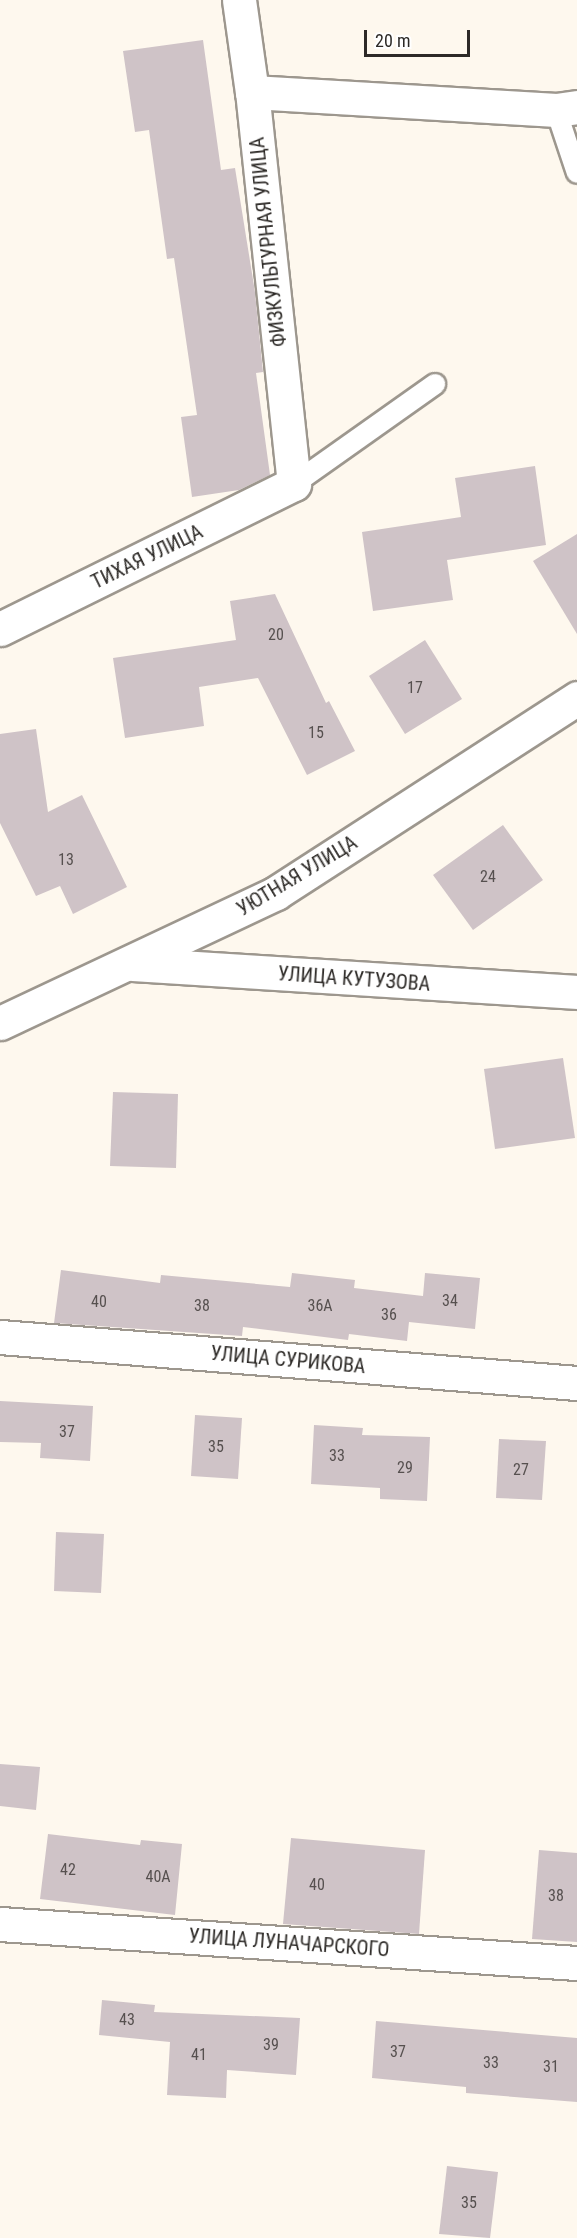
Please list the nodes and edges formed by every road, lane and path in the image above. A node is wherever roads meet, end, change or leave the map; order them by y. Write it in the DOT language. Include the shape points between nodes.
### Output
graph roads {
  1 [pos="239,0"];
  2 [pos="252,92"];
  3 [pos="566,109"];
  4 [pos="577,173"];
  5 [pos="435,384"];
  6 [pos="294,484"];
  7 [pos="0,629"];
  8 [pos="577,698"];
  9 [pos="131,963"];
  10 [pos="577,992"];
  11 [pos="0,1023"];
  12 [pos="0,1337"];
  13 [pos="577,1383"];
  14 [pos="0,1924"];
  15 [pos="577,1963"];
  1 -- 2 [label="street, ФИЗКУЛЬТУРНАЯ УЛИЦА"];
  2 -- 3 [label="street"];
  2 -- 6 [label="street, ФИЗКУЛЬТУРНАЯ УЛИЦА"];
  3 -- 4 [label="lane"];
  5 -- 6 [label="lane"];
  6 -- 7 [label="street, ТИХАЯ УЛИЦА"];
  8 -- 9 [label="street, УЮТНАЯ УЛИЦА" via="276,893"];
  9 -- 10 [label="street, УЛИЦА КУТУЗОВА"];
  9 -- 11 [label="street, УЮТНАЯ УЛИЦА"];
  12 -- 13 [label="street, УЛИЦА СУРИКОВА"];
  14 -- 15 [label="street, УЛИЦА ЛУНАЧАРСКОГО"];
}
